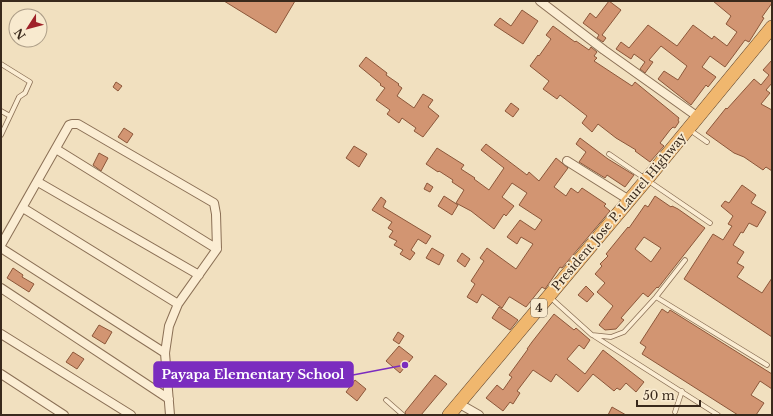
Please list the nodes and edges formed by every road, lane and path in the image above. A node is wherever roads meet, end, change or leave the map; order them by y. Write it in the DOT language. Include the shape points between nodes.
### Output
graph roads {
  1 [pos="540,1"];
  2 [pos="771,31"];
  3 [pos="1,64"];
  4 [pos="1,112"];
  5 [pos="10,116"];
  6 [pos="698,117"];
  7 [pos="688,129"];
  8 [pos="1,135"];
  9 [pos="707,142"];
  10 [pos="56,149"];
  11 [pos="609,154"];
  12 [pos="567,161"];
  13 [pos="647,179"];
  14 [pos="38,182"];
  15 [pos="629,200"];
  16 [pos="23,208"];
  17 [pos="710,223"];
  18 [pos="1,246"];
  19 [pos="217,249"];
  20 [pos="685,260"];
  21 [pos="199,275"];
  22 [pos="1,288"];
  23 [pos="549,296"];
  24 [pos="656,297"];
  25 [pos="178,304"];
  26 [pos="1,334"];
  27 [pos="592,335"];
  28 [pos="165,353"];
  29 [pos="767,364"];
  30 [pos="1,374"];
  31 [pos="682,391"];
  32 [pos="169,399"];
  33 [pos="386,400"];
  34 [pos="458,403"];
  35 [pos="675,412"];
  36 [pos="64,415"];
  37 [pos="131,415"];
  38 [pos="170,415"];
  39 [pos="404,415"];
  40 [pos="449,415"];
  41 [pos="479,415"];
  42 [pos="718,415"];
  1 -- 6 [label="street"];
  2 -- 6 [label="highway, President Jose P. Laurel Highway / 4"];
  3 -- 5 [label="lane" via="30,82"];
  4 -- 5 [label="lane"];
  5 -- 8 [label="lane"];
  6 -- 7 [label="highway, President Jose P. Laurel Highway / 4"];
  7 -- 9 [label="lane"];
  7 -- 13 [label="highway, President Jose P. Laurel Highway / 4"];
  10 -- 14 [label="street"];
  10 -- 19 [label="street"];
  10 -- 19 [label="street" via="69,125 78,124 214,203"];
  11 -- 13 [label="lane"];
  12 -- 15 [label="street"];
  13 -- 15 [label="highway, President Jose P. Laurel Highway / 4"];
  13 -- 17 [label="lane"];
  14 -- 16 [label="street"];
  14 -- 21 [label="street"];
  15 -- 23 [label="highway, President Jose P. Laurel Highway / 4"];
  16 -- 18 [label="street"];
  16 -- 25 [label="street"];
  18 -- 28 [label="street"];
  19 -- 21 [label="street"];
  20 -- 24 [label="lane"];
  21 -- 25 [label="street"];
  22 -- 32 [label="street"];
  23 -- 27 [label="lane"];
  23 -- 34 [label="highway, President Jose P. Laurel Highway / 4"];
  24 -- 27 [label="lane" via="624,332 611,337"];
  24 -- 29 [label="lane"];
  25 -- 28 [label="street" via="168,326"];
  26 -- 37 [label="street"];
  27 -- 31 [label="lane"];
  28 -- 32 [label="street"];
  30 -- 36 [label="street"];
  31 -- 35 [label="lane"];
  31 -- 42 [label="lane"];
  32 -- 38 [label="street"];
  33 -- 39 [label="lane"];
  34 -- 40 [label="highway, President Jose P. Laurel Highway / 4"];
  34 -- 41 [label="street"];
}
